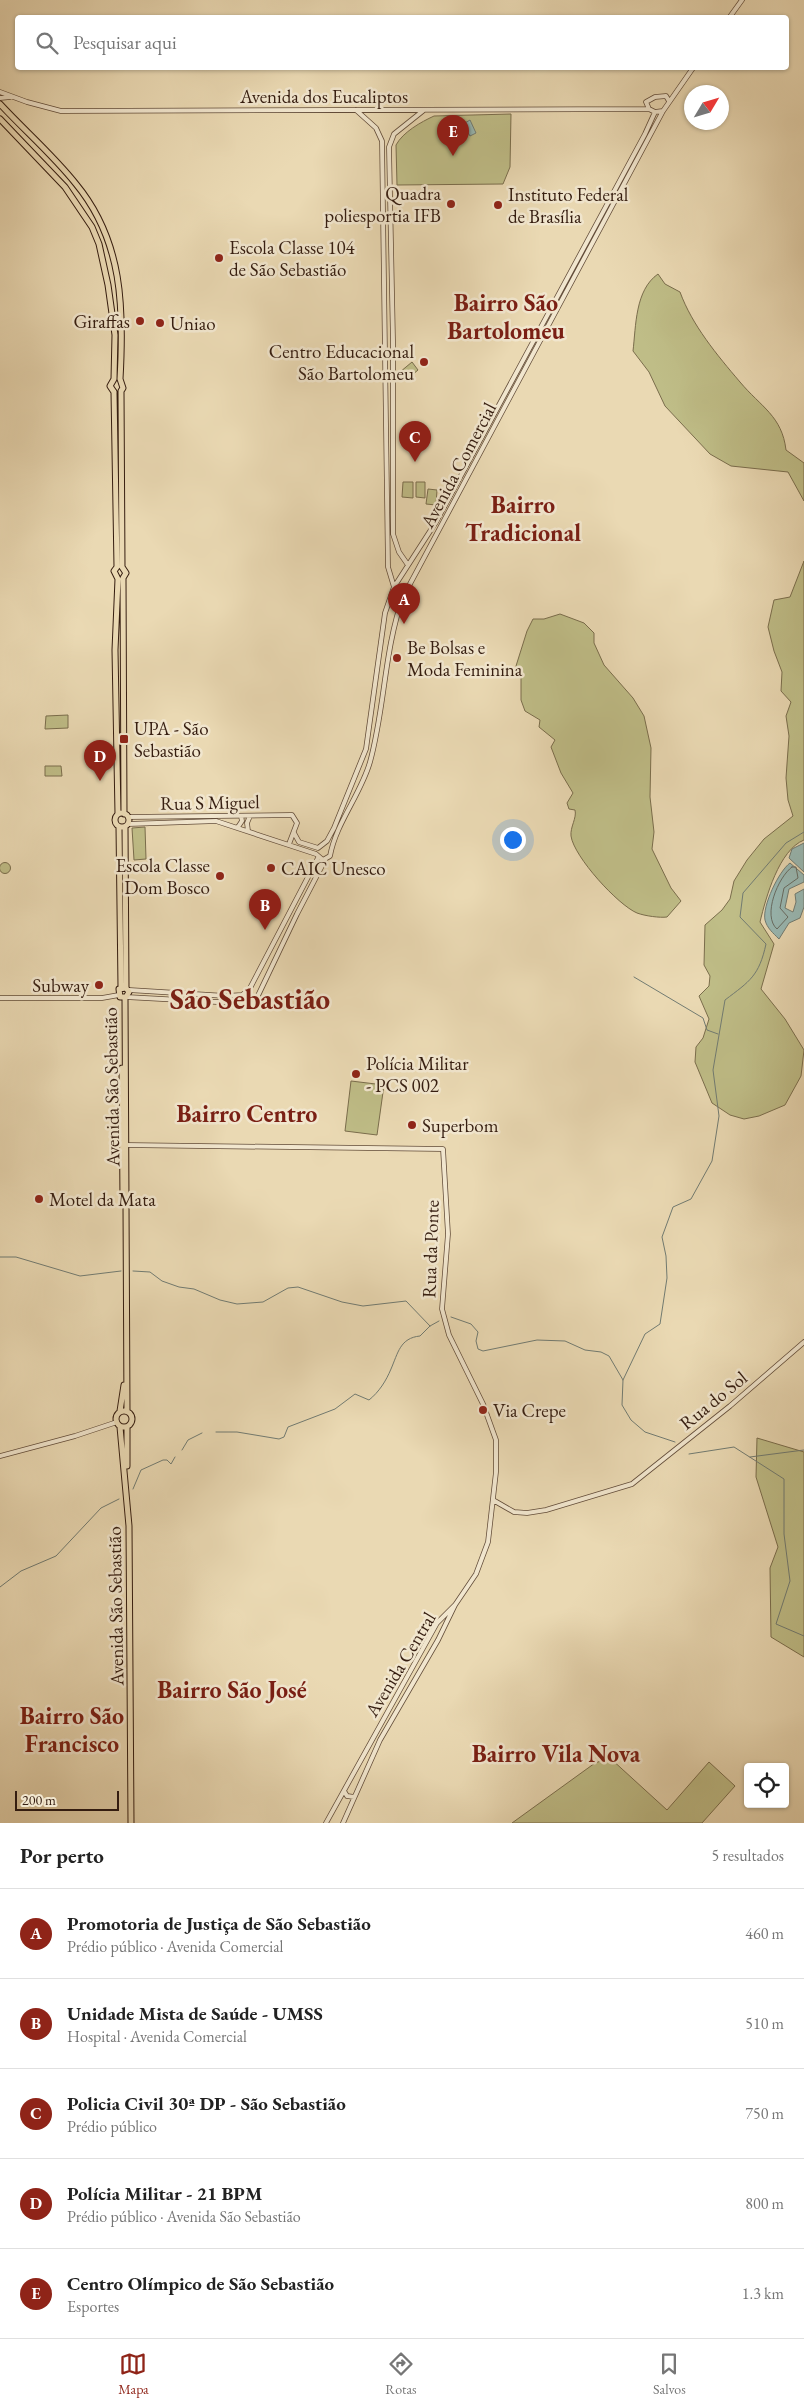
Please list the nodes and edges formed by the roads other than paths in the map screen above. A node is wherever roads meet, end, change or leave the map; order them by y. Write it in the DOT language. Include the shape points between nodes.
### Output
graph roads {
  1 [pos="742,0"];
  2 [pos="731,15"];
  3 [pos="692,70"];
  4 [pos="0,92"];
  5 [pos="675,92"];
  6 [pos="666,96"];
  7 [pos="0,98"];
  8 [pos="14,98"];
  9 [pos="669,101"];
  10 [pos="646,102"];
  11 [pos="0,104"];
  12 [pos="426,109"];
  13 [pos="636,109"];
  14 [pos="649,109"];
  15 [pos="356,110"];
  16 [pos="663,111"];
  17 [pos="655,112"];
  18 [pos="0,119"];
  19 [pos="3,125"];
  20 [pos="39,143"];
  21 [pos="32,150"];
  22 [pos="382,160"];
  23 [pos="389,160"];
  24 [pos="90,203"];
  25 [pos="80,207"];
  26 [pos="596,231"];
  27 [pos="587,247"];
  28 [pos="384,270"];
  29 [pos="391,270"];
  30 [pos="525,358"];
  31 [pos="530,360"];
  32 [pos="117,379"];
  33 [pos="514,384"];
  34 [pos="122,391"];
  35 [pos="114,392"];
  36 [pos="472,457"];
  37 [pos="477,459"];
  38 [pos="386,460"];
  39 [pos="394,460"];
  40 [pos="464,471"];
  41 [pos="469,474"];
  42 [pos="386,485"];
  43 [pos="394,486"];
  44 [pos="414,558"];
  45 [pos="420,564"];
  46 [pos="408,565"];
  47 [pos="120,567"];
  48 [pos="120,578"];
  49 [pos="394,587"];
  50 [pos="391,594"];
  51 [pos="402,597"];
  52 [pos="115,650"];
  53 [pos="123,650"];
  54 [pos="375,695"];
  55 [pos="383,698"];
  56 [pos="124,719"];
  57 [pos="115,720"];
  58 [pos="371,721"];
  59 [pos="378,722"];
  60 [pos="340,813"];
  61 [pos="118,814"];
  62 [pos="126,815"];
  63 [pos="230,816"];
  64 [pos="241,816"];
  65 [pos="250,816"];
  66 [pos="347,816"];
  67 [pos="228,823"];
  68 [pos="127,825"];
  69 [pos="118,827"];
  70 [pos="238,827"];
  71 [pos="248,831"];
  72 [pos="294,832"];
  73 [pos="289,844"];
  74 [pos="323,845"];
  75 [pos="318,848"];
  76 [pos="331,851"];
  77 [pos="317,856"];
  78 [pos="326,860"];
  79 [pos="292,908"];
  80 [pos="297,914"];
  81 [pos="278,936"];
  82 [pos="283,944"];
  83 [pos="125,989"];
  84 [pos="249,990"];
  85 [pos="242,995"];
  86 [pos="123,997"];
  87 [pos="0,998"];
  88 [pos="256,998"];
  89 [pos="244,1004"];
  90 [pos="124,1144"];
  91 [pos="804,1342"];
  92 [pos="127,1370"];
  93 [pos="120,1411"];
  94 [pos="127,1411"];
  95 [pos="119,1425"];
  96 [pos="127,1428"];
  97 [pos="0,1456"];
  98 [pos="126,1479"];
  99 [pos="493,1500"];
  100 [pos="455,1605"];
  101 [pos="429,1635"];
  102 [pos="438,1640"];
  103 [pos="344,1792"];
  104 [pos="341,1797"];
  105 [pos="354,1797"];
  106 [pos="352,1803"];
  107 [pos="131,1823"];
  108 [pos="326,1823"];
  109 [pos="342,1823"];
  1 -- 2 [label="street"];
  3 -- 5 [label="street"];
  4 -- 8 [label="street"];
  5 -- 6 [label="street"];
  5 -- 9 [label="street"];
  6 -- 9 [label="street"];
  6 -- 10 [label="street" via="655,96"];
  7 -- 8 [label="street"];
  8 -- 15 [label="street, Avenida dos Eucaliptos" via="61,111"];
  9 -- 16 [label="street"];
  10 -- 13 [label="street"];
  10 -- 14 [label="street"];
  11 -- 20 [label="main road"];
  12 -- 13 [label="street, Avenida dos Eucaliptos"];
  12 -- 15 [label="street, Avenida dos Eucaliptos"];
  12 -- 23 [label="street" via="394,134"];
  13 -- 14 [label="street, Avenida dos Eucaliptos"];
  14 -- 17 [label="street"];
  15 -- 22 [label="street" via="380,134"];
  16 -- 17 [label="street"];
  16 -- 26 [label="street, Avenida Comercial"];
  17 -- 26 [label="street, Avenida Comercial"];
  18 -- 19 [label="main road"];
  19 -- 21 [label="main road"];
  20 -- 21 [label="main road" via="38,149"];
  20 -- 24 [label="main road"];
  21 -- 25 [label="main road"];
  22 -- 23 [label="street"];
  22 -- 28 [label="street"];
  23 -- 29 [label="street"];
  24 -- 25 [label="main road" via="84,202"];
  24 -- 32 [label="main road" via="109,241 119,278 122,337"];
  25 -- 32 [label="main road" via="92,228 104,262 115,335"];
  26 -- 27 [label="street, Avenida Comercial"];
  27 -- 30 [label="street, Avenida Comercial"];
  27 -- 31 [label="street, Avenida Comercial"];
  28 -- 29 [label="street"];
  28 -- 38 [label="street"];
  29 -- 39 [label="street"];
  30 -- 31 [label="street"];
  30 -- 33 [label="street, Avenida Comercial"];
  31 -- 33 [label="street, Avenida Comercial"];
  32 -- 34 [label="main road" via="123,385"];
  32 -- 35 [label="main road" via="110,386"];
  33 -- 36 [label="street, Avenida Comercial"];
  33 -- 37 [label="street, Avenida Comercial"];
  34 -- 35 [label="main road"];
  34 -- 47 [label="main road"];
  35 -- 47 [label="main road"];
  36 -- 37 [label="street"];
  36 -- 40 [label="street, Avenida Comercial"];
  37 -- 41 [label="street, Avenida Comercial"];
  38 -- 39 [label="street"];
  38 -- 42 [label="street"];
  39 -- 43 [label="street"];
  40 -- 41 [label="street"];
  40 -- 44 [label="street, Avenida Comercial"];
  41 -- 45 [label="street, Avenida Comercial"];
  42 -- 43 [label="street"];
  42 -- 49 [label="street" via="388,567"];
  43 -- 46 [label="street" via="393,534"];
  44 -- 45 [label="street"];
  44 -- 46 [label="street, Avenida Comercial"];
  45 -- 51 [label="street, Avenida Comercial"];
  46 -- 49 [label="street, Avenida Comercial"];
  47 -- 48 [label="main road" via="126,573"];
  47 -- 48 [label="main road" via="114,571"];
  48 -- 52 [label="main road"];
  48 -- 53 [label="main road"];
  49 -- 50 [label="street, Avenida Comercial"];
  50 -- 51 [label="street"];
  50 -- 54 [label="street, Avenida Comercial" via="382,634"];
  51 -- 55 [label="street, Avenida Comercial" via="391,640"];
  52 -- 53 [label="main road"];
  52 -- 57 [label="main road"];
  53 -- 56 [label="main road"];
  54 -- 55 [label="street"];
  54 -- 58 [label="street, Avenida Comercial"];
  55 -- 59 [label="street, Avenida Comercial"];
  56 -- 57 [label="main road"];
  56 -- 62 [label="main road"];
  57 -- 61 [label="main road"];
  58 -- 59 [label="street"];
  58 -- 60 [label="street, Avenida Comercial" via="361,764"];
  59 -- 66 [label="street, Avenida Comercial" via="366,774"];
  60 -- 66 [label="street" via="345,811"];
  60 -- 74 [label="street, Avenida Comercial"];
  61 -- 62 [label="main road"];
  61 -- 69 [label="main road, Avenida São Sebastião" via="114,819"];
  62 -- 63 [label="street, Rua S Miguel"];
  62 -- 68 [label="main road, Avenida São Sebastião"];
  63 -- 64 [label="street, Rua S Miguel"];
  63 -- 67 [label="street"];
  64 -- 65 [label="street, Rua S Miguel"];
  64 -- 70 [label="street"];
  65 -- 71 [label="street"];
  65 -- 72 [label="street, Rua S Miguel" via="292,815 297,823"];
  66 -- 76 [label="street, Avenida Comercial"];
  67 -- 68 [label="street"];
  67 -- 70 [label="street"];
  68 -- 69 [label="main road"];
  68 -- 83 [label="main road, Avenida São Sebastião"];
  69 -- 83 [label="main road, Avenida São Sebastião"];
  70 -- 71 [label="street"];
  71 -- 73 [label="street"];
  72 -- 73 [label="street"];
  72 -- 75 [label="street" via="299,842"];
  73 -- 77 [label="street"];
  74 -- 75 [label="street"];
  74 -- 76 [label="street"];
  75 -- 77 [label="street"];
  76 -- 78 [label="street"];
  77 -- 78 [label="street"];
  77 -- 79 [label="street"];
  78 -- 80 [label="street"];
  79 -- 80 [label="street"];
  79 -- 81 [label="street"];
  80 -- 82 [label="street"];
  81 -- 82 [label="street"];
  81 -- 84 [label="street"];
  82 -- 88 [label="street"];
  83 -- 85 [label="street"];
  83 -- 86 [label="main road"];
  83 -- 86 [label="main road" via="118,992"];
  84 -- 85 [label="street"];
  84 -- 88 [label="street"];
  85 -- 89 [label="street"];
  86 -- 87 [label="street"];
  86 -- 89 [label="street"];
  86 -- 90 [label="main road, Avenida São Sebastião"];
  88 -- 89 [label="street" via="254,1004"];
  90 -- 92 [label="main road, Avenida São Sebastião"];
  90 -- 99 [label="street, Rua da Ponte" via="443,1150 448,1222 441,1293 443,1320 484,1404 496,1440"];
  91 -- 99 [label="street, Rua do Sol" via="632,1484 540,1512 514,1512"];
  92 -- 93 [label="main road, Avenida São Sebastião"];
  92 -- 94 [label="main road, Avenida São Sebastião"];
  93 -- 94 [label="main road"];
  93 -- 95 [label="main road, Avenida São Sebastião"];
  94 -- 96 [label="main road, Avenida São Sebastião" via="130,1424"];
  95 -- 96 [label="main road"];
  95 -- 97 [label="street"];
  95 -- 98 [label="main road, Avenida São Sebastião"];
  96 -- 98 [label="main road, Avenida São Sebastião"];
  98 -- 107 [label="main road, Avenida São Sebastião" via="130,1526"];
  99 -- 100 [label="street" via="482,1562"];
  100 -- 101 [label="street, Avenida Central"];
  100 -- 102 [label="street, Avenida Central"];
  101 -- 102 [label="street"];
  101 -- 103 [label="street, Avenida Central"];
  102 -- 105 [label="street, Avenida Central" via="380,1740"];
  103 -- 104 [label="street, Avenida Central"];
  103 -- 105 [label="street"];
  104 -- 106 [label="street"];
  104 -- 108 [label="street, Avenida Central"];
  105 -- 106 [label="street, Avenida Central"];
  106 -- 109 [label="street, Avenida Central"];
}
